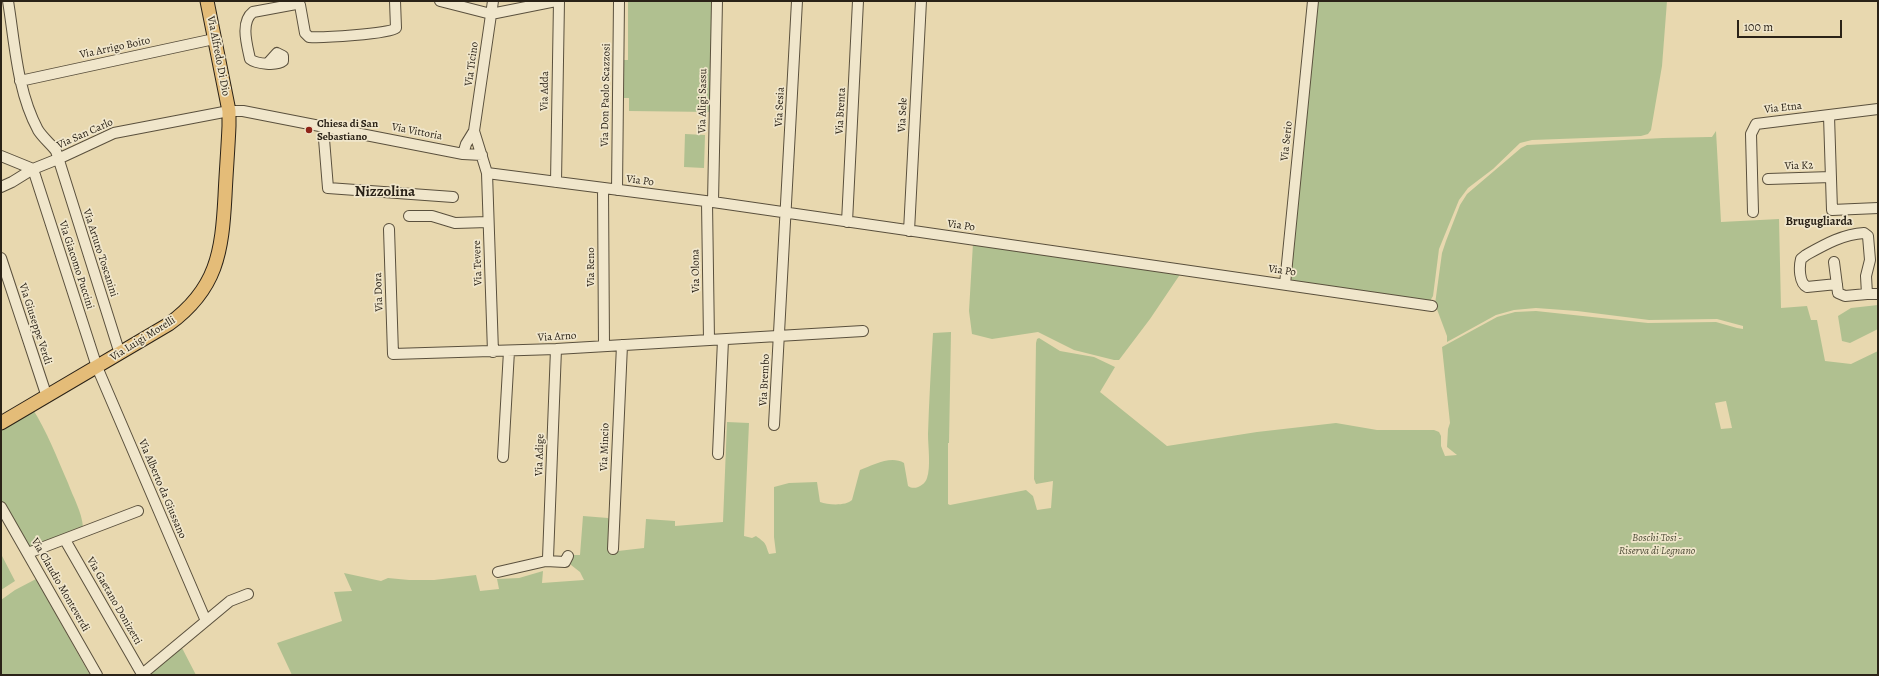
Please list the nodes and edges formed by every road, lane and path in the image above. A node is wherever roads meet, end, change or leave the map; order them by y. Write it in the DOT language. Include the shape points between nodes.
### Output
graph roads {
  1 [pos="8,1"];
  2 [pos="207,1"];
  3 [pos="395,1"];
  4 [pos="440,1"];
  5 [pos="493,1"];
  6 [pos="556,1"];
  7 [pos="559,1"];
  8 [pos="619,1"];
  9 [pos="717,1"];
  10 [pos="797,1"];
  11 [pos="858,1"];
  12 [pos="921,1"];
  13 [pos="1313,1"];
  14 [pos="491,14"];
  15 [pos="214,39"];
  16 [pos="268,63"];
  17 [pos="20,81"];
  18 [pos="1878,109"];
  19 [pos="228,111"];
  20 [pos="1829,116"];
  21 [pos="326,127"];
  22 [pos="474,131"];
  23 [pos="465,149"];
  24 [pos="481,150"];
  25 [pos="1,156"];
  26 [pos="58,159"];
  27 [pos="33,169"];
  28 [pos="487,173"];
  29 [pos="1831,177"];
  30 [pos="1768,179"];
  31 [pos="556,182"];
  32 [pos="1,187"];
  33 [pos="603,188"];
  34 [pos="617,190"];
  35 [pos="453,197"];
  36 [pos="710,202"];
  37 [pos="1878,208"];
  38 [pos="1753,212"];
  39 [pos="787,213"];
  40 [pos="409,216"];
  41 [pos="488,222"];
  42 [pos="847,222"];
  43 [pos="389,229"];
  44 [pos="909,231"];
  45 [pos="1,258"];
  46 [pos="1834,262"];
  47 [pos="1286,284"];
  48 [pos="1837,284"];
  49 [pos="1868,294"];
  50 [pos="1878,294"];
  51 [pos="1432,306"];
  52 [pos="863,331"];
  53 [pos="779,337"];
  54 [pos="709,340"];
  55 [pos="723,340"];
  56 [pos="622,345"];
  57 [pos="604,346"];
  58 [pos="556,349"];
  59 [pos="509,351"];
  60 [pos="493,352"];
  61 [pos="120,354"];
  62 [pos="394,354"];
  63 [pos="97,367"];
  64 [pos="47,397"];
  65 [pos="1,423"];
  66 [pos="774,426"];
  67 [pos="718,454"];
  68 [pos="503,457"];
  69 [pos="1,507"];
  70 [pos="138,511"];
  71 [pos="65,540"];
  72 [pos="613,549"];
  73 [pos="28,553"];
  74 [pos="568,556"];
  75 [pos="546,561"];
  76 [pos="498,572"];
  77 [pos="248,594"];
  78 [pos="206,621"];
  79 [pos="97,675"];
  80 [pos="141,675"];
  1 -- 17 [label="street, Via Arturo Toscanini"];
  2 -- 15 [label="main road, Via Alfredo Di Dio"];
  3 -- 16 [label="street" via="396,28 378,33 309,37 305,33 302,9 296,4 253,12 248,16 245,26 250,59"];
  4 -- 14 [label="street"];
  5 -- 14 [label="street, Via Ticino"];
  6 -- 14 [label="street"];
  7 -- 31 [label="street, Via Adda"];
  8 -- 34 [label="street, Via Don Paolo Scazzosi"];
  9 -- 36 [label="street, Via Aligi Sassu"];
  10 -- 39 [label="street, Via Sesia"];
  11 -- 42 [label="street, Via Brenta"];
  12 -- 44 [label="street, Via Sele"];
  13 -- 47 [label="street, Via Serio"];
  14 -- 22 [label="street, Via Ticino"];
  15 -- 17 [label="street, Via Arrigo Boito"];
  15 -- 19 [label="main road, Via Alfredo Di Dio"];
  17 -- 26 [label="street, Via Arturo Toscanini" via="26,105 39,131 56,151"];
  18 -- 20 [label="street, Via Etna"];
  19 -- 21 [label="street, Via Vittoria" via="243,111"];
  19 -- 26 [label="street, Via San Carlo" via="114,133"];
  19 -- 61 [label="main road, Via Luigi Morelli" via="223,235 212,272 197,298 181,315"];
  20 -- 29 [label="street"];
  20 -- 38 [label="street, Via Etna" via="1760,123 1753,128"];
  21 -- 23 [label="street, Via Vittoria"];
  21 -- 35 [label="street" via="324,139 328,188"];
  22 -- 23 [label="street"];
  22 -- 24 [label="street, Via Tevere"];
  23 -- 24 [label="street, Via Vittoria"];
  24 -- 28 [label="street, Via Tevere"];
  25 -- 27 [label="street"];
  26 -- 27 [label="street, Via San Carlo"];
  26 -- 61 [label="street, Via Arturo Toscanini"];
  27 -- 32 [label="street, Via San Carlo"];
  27 -- 63 [label="street, Via Giacomo Puccini"];
  28 -- 31 [label="street, Via Po"];
  28 -- 41 [label="street, Via Tevere"];
  29 -- 30 [label="street, Via K2"];
  29 -- 37 [label="street" via="1832,210"];
  31 -- 33 [label="street, Via Po"];
  33 -- 34 [label="street, Via Po"];
  33 -- 57 [label="street, Via Reno"];
  34 -- 36 [label="street, Via Po"];
  36 -- 39 [label="street, Via Po"];
  36 -- 54 [label="street, Via Olona"];
  39 -- 42 [label="street, Via Po"];
  39 -- 53 [label="street, Via Sesia"];
  40 -- 41 [label="street" via="432,216 455,223"];
  41 -- 60 [label="street, Via Tevere"];
  42 -- 44 [label="street, Via Po"];
  43 -- 62 [label="street, Via Dora"];
  44 -- 47 [label="street, Via Po"];
  45 -- 64 [label="street, Via Giuseppe Verdi"];
  46 -- 48 [label="street"];
  47 -- 51 [label="street, Via Po"];
  48 -- 49 [label="street" via="1840,295"];
  48 -- 49 [label="street" via="1807,287 1804,285 1801,280 1802,259 1840,237 1864,233 1868,236 1870,260 1866,276"];
  49 -- 50 [label="street"];
  52 -- 53 [label="street, Via Arno"];
  53 -- 55 [label="street, Via Arno"];
  53 -- 66 [label="street, Via Brembo"];
  54 -- 55 [label="street, Via Arno"];
  54 -- 56 [label="street, Via Arno"];
  55 -- 67 [label="street"];
  56 -- 57 [label="street, Via Arno"];
  56 -- 72 [label="street, Via Mincio"];
  57 -- 58 [label="street, Via Arno"];
  58 -- 59 [label="street, Via Arno"];
  58 -- 75 [label="street, Via Adige"];
  59 -- 60 [label="street, Via Arno"];
  59 -- 68 [label="street"];
  60 -- 62 [label="street, Via Arno"];
  61 -- 63 [label="main road, Via Luigi Morelli"];
  63 -- 64 [label="main road, Via Luigi Morelli"];
  63 -- 78 [label="street, Via Alberto da Giussano"];
  64 -- 65 [label="main road, Via Luigi Morelli"];
  69 -- 73 [label="street, Via Claudio Monteverdi"];
  70 -- 71 [label="street"];
  71 -- 73 [label="street"];
  71 -- 80 [label="street, Via Gaetano Donizetti"];
  73 -- 79 [label="street, Via Claudio Monteverdi"];
  74 -- 75 [label="street" via="565,562"];
  75 -- 76 [label="street"];
  77 -- 78 [label="street" via="230,601"];
  78 -- 80 [label="street"];
}
